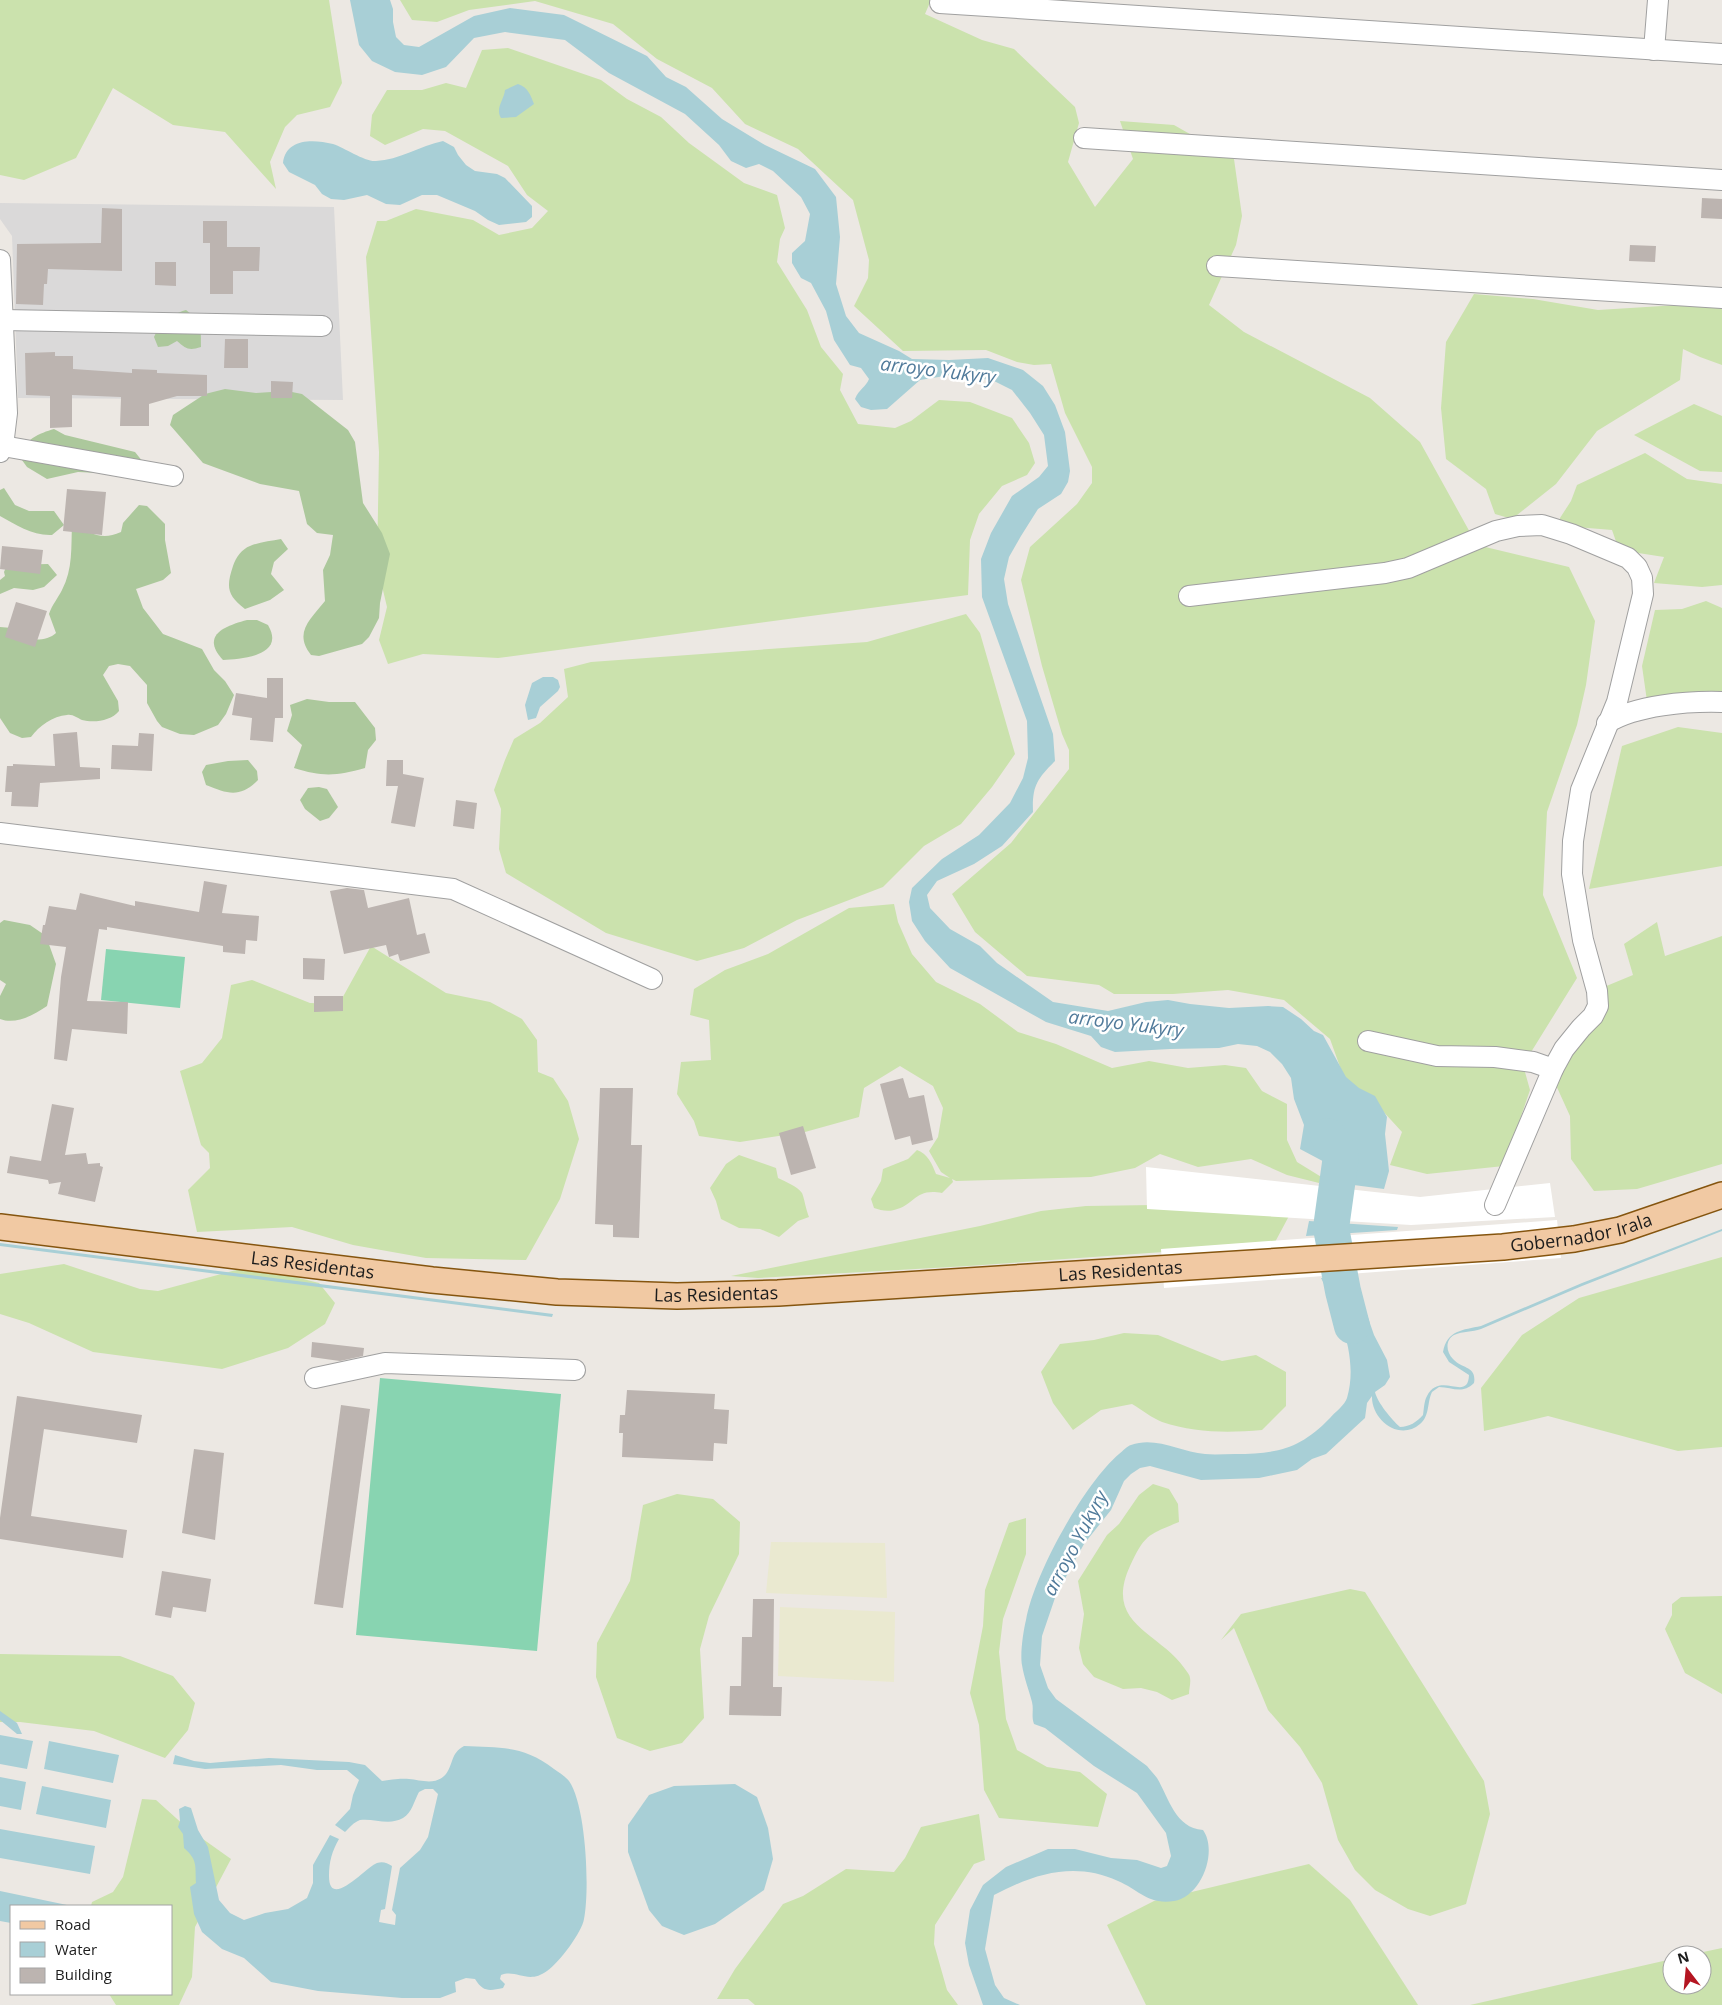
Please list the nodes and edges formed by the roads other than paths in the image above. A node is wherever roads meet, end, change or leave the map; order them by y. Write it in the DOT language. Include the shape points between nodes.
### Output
graph roads {
  1 [pos="1658,0"];
  2 [pos="940,3"];
  3 [pos="1654,50"];
  4 [pos="1722,54"];
  5 [pos="1084,138"];
  6 [pos="1722,180"];
  7 [pos="0,260"];
  8 [pos="1217,266"];
  9 [pos="1722,298"];
  10 [pos="3,320"];
  11 [pos="322,326"];
  12 [pos="2,345"];
  13 [pos="1,449"];
  14 [pos="173,476"];
  15 [pos="1188,596"];
  16 [pos="1722,702"];
  17 [pos="1608,723"];
  18 [pos="0,833"];
  19 [pos="652,979"];
  20 [pos="1368,1041"];
  21 [pos="1553,1069"];
  22 [pos="1722,1195"];
  23 [pos="1495,1204"];
  24 [pos="0,1227"];
  25 [pos="1435,1250"];
  26 [pos="575,1370"];
  27 [pos="315,1378"];
  1 -- 3 [label="street"];
  2 -- 3 [label="street"];
  3 -- 4 [label="street"];
  5 -- 6 [label="street"];
  7 -- 10 [label="street"];
  8 -- 9 [label="street"];
  10 -- 11 [label="street"];
  10 -- 12 [label="street"];
  12 -- 13 [label="street" via="7,413"];
  13 -- 14 [label="street"];
  15 -- 17 [label="street" via="1385,573 1408,568 1496,531 1518,526 1542,526 1571,534 1628,558 1642,578 1643,594 1633,638"];
  16 -- 17 [label="street" via="1682,703 1632,711"];
  17 -- 21 [label="street" via="1580,790 1573,841 1572,874 1598,1006 1594,1016 1564,1049"];
  18 -- 19 [label="street" via="453,889"];
  20 -- 21 [label="street" via="1437,1056 1495,1057 1533,1062"];
  21 -- 23 [label="street"];
  22 -- 25 [label="main road, Gobernador Irala" via="1620,1230 1574,1240"];
  24 -- 25 [label="main road, Las Residentas" via="432,1280 556,1292 677,1296 778,1293"];
  26 -- 27 [label="street" via="385,1363"];
}
